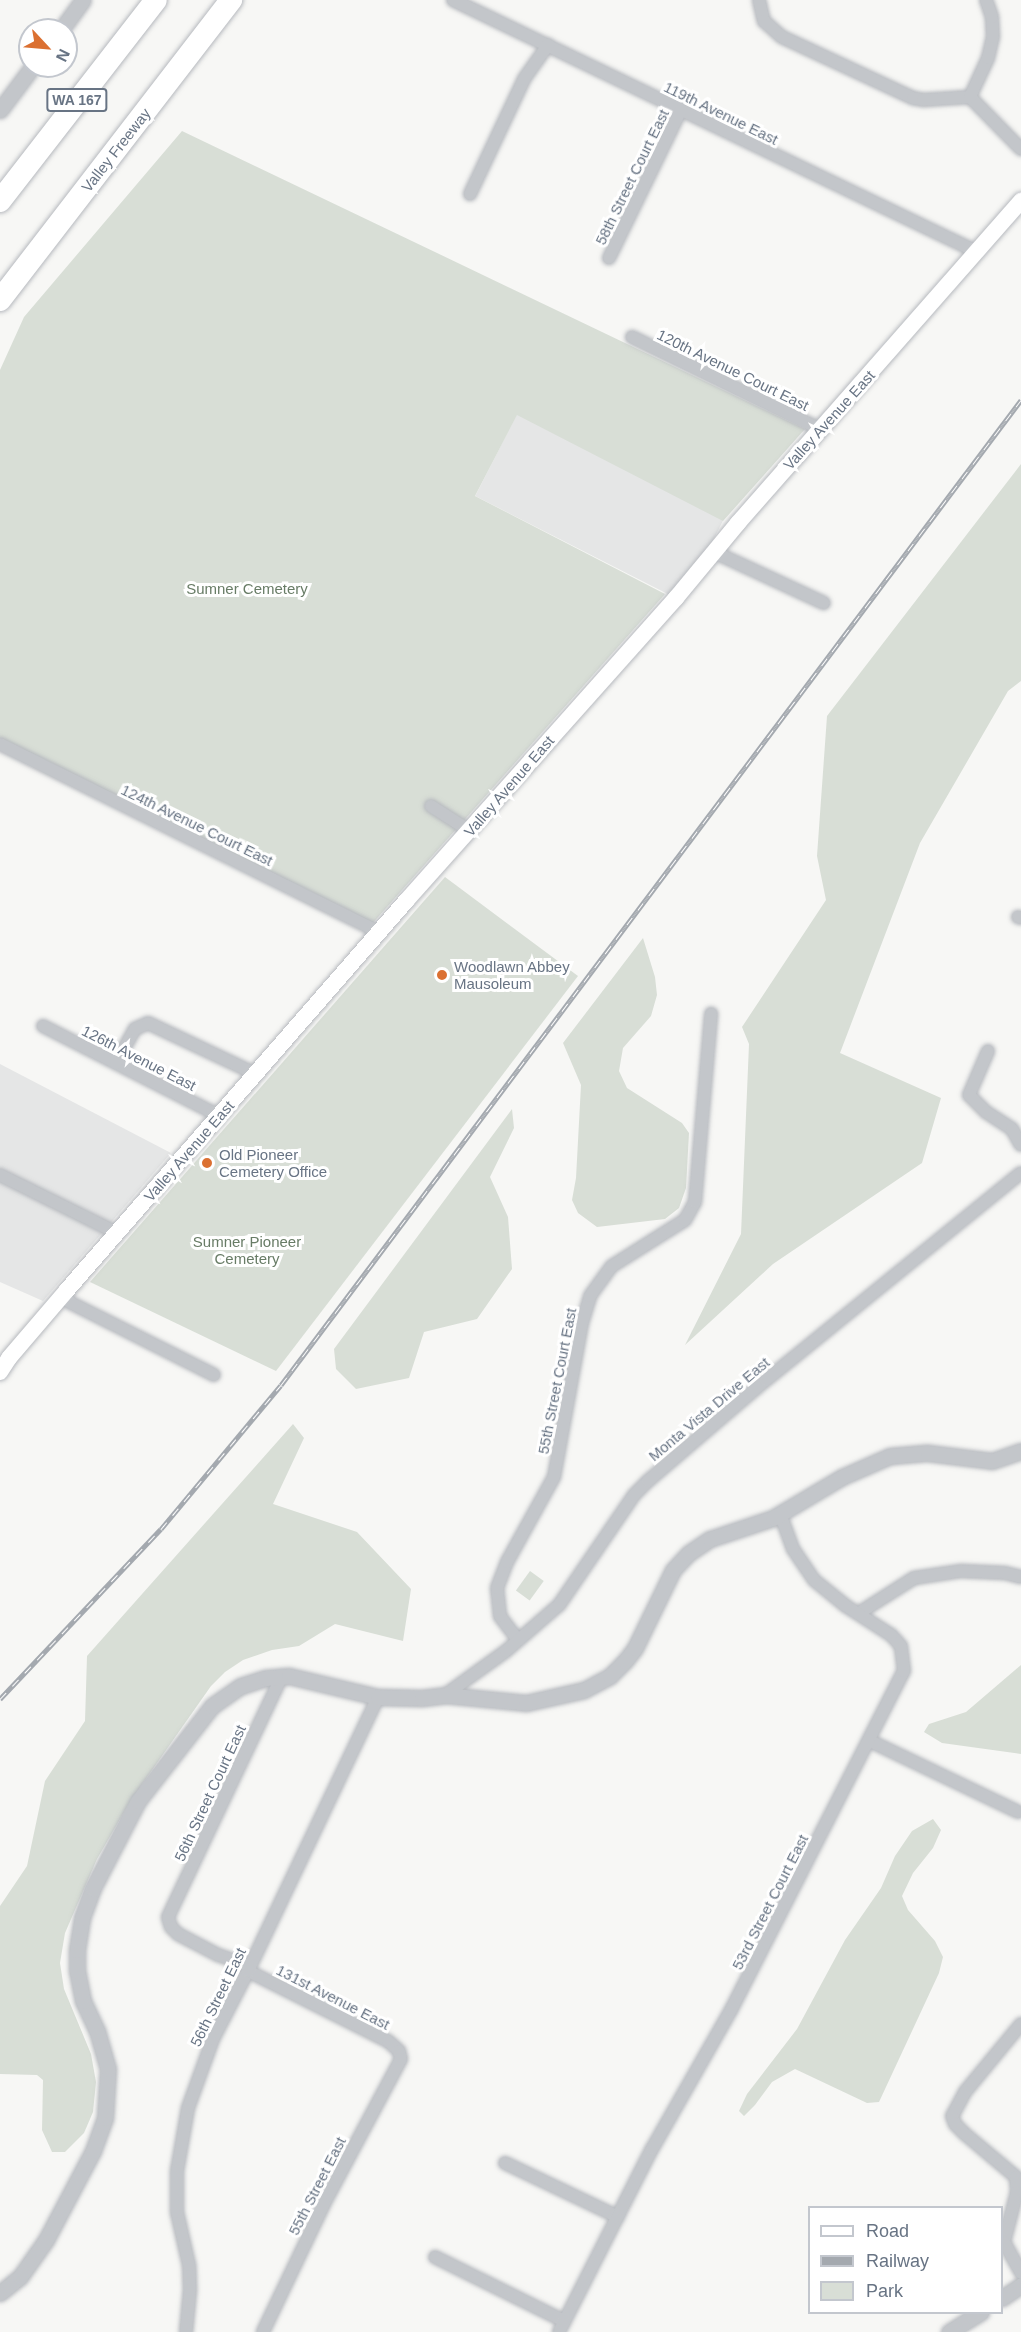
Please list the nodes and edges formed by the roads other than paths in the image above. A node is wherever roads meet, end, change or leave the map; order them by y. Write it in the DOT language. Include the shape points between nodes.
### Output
graph roads {
  1 [pos="83,0"];
  2 [pos="156,0"];
  3 [pos="231,0"];
  4 [pos="244,0"];
  5 [pos="453,0"];
  6 [pos="759,0"];
  7 [pos="986,0"];
  8 [pos="70,18"];
  9 [pos="548,45"];
  10 [pos="24,78"];
  11 [pos="970,97"];
  12 [pos="152,104"];
  13 [pos="0,110"];
  14 [pos="681,110"];
  15 [pos="1021,149"];
  16 [pos="470,194"];
  17 [pos="0,201"];
  18 [pos="1021,201"];
  19 [pos="977,252"];
  20 [pos="609,258"];
  21 [pos="0,300"];
  22 [pos="632,337"];
  23 [pos="820,429"];
  24 [pos="714,552"];
  25 [pos="824,603"];
  26 [pos="0,744"];
  27 [pos="431,806"];
  28 [pos="470,831"];
  29 [pos="380,933"];
  30 [pos="711,1014"];
  31 [pos="43,1026"];
  32 [pos="988,1051"];
  33 [pos="116,1063"];
  34 [pos="256,1074"];
  35 [pos="216,1121"];
  36 [pos="1021,1145"];
  37 [pos="1021,1173"];
  38 [pos="0,1175"];
  39 [pos="117,1233"];
  40 [pos="62,1296"];
  41 [pos="0,1372"];
  42 [pos="214,1375"];
  43 [pos="1021,1451"];
  44 [pos="780,1513"];
  45 [pos="1021,1577"];
  46 [pos="859,1613"];
  47 [pos="518,1640"];
  48 [pos="282,1676"];
  49 [pos="445,1695"];
  50 [pos="378,1697"];
  51 [pos="870,1741"];
  52 [pos="1018,1812"];
  53 [pos="170,1924"];
  54 [pos="249,1969"];
  55 [pos="1021,2024"];
  56 [pos="400,2055"];
  57 [pos="505,2163"];
  58 [pos="618,2217"];
  59 [pos="435,2257"];
  60 [pos="1021,2273"];
  61 [pos="1021,2285"];
  62 [pos="0,2293"];
  63 [pos="1003,2297"];
  64 [pos="979,2314"];
  65 [pos="562,2327"];
  66 [pos="186,2332"];
  67 [pos="263,2332"];
  68 [pos="949,2332"];
  1 -- 8 [label="street"];
  2 -- 17 [label="highway, WA 167"];
  3 -- 12 [label="highway, Valley Freeway"];
  4 -- 12 [label="highway"];
  5 -- 9 [label="street, 119th Avenue East"];
  6 -- 11 [label="street" via="764,21 774,32 894,91 923,100"];
  7 -- 11 [label="street" via="993,38"];
  9 -- 14 [label="street, 119th Avenue East"];
  9 -- 16 [label="street" via="524,79"];
  10 -- 13 [label="street"];
  11 -- 15 [label="street"];
  12 -- 21 [label="highway, Valley Freeway"];
  14 -- 19 [label="street, 119th Avenue East"];
  14 -- 20 [label="street, 58th Street Court East"];
  18 -- 19 [label="main road, Valley Avenue East"];
  19 -- 23 [label="main road, Valley Avenue East"];
  22 -- 23 [label="street, 120th Avenue Court East"];
  23 -- 24 [label="main road, Valley Avenue East"];
  24 -- 25 [label="street"];
  24 -- 28 [label="main road, Valley Avenue East"];
  26 -- 29 [label="street, 124th Avenue Court East"];
  27 -- 28 [label="street"];
  28 -- 29 [label="main road, Valley Avenue East"];
  29 -- 34 [label="main road, Valley Avenue East"];
  30 -- 47 [label="street, 55th Street Court East" via="695,1202 685,1220 612,1266 590,1296 554,1477 497,1588 500,1616"];
  31 -- 33 [label="street, 126th Avenue East"];
  32 -- 36 [label="street" via="969,1095 1012,1129"];
  33 -- 34 [label="street" via="135,1029 148,1023"];
  33 -- 35 [label="street, 126th Avenue East" via="212,1112"];
  34 -- 35 [label="main road, Valley Avenue East"];
  35 -- 39 [label="main road, Valley Avenue East"];
  37 -- 47 [label="street, Monta Vista Drive East" via="648,1481 634,1495 559,1605"];
  38 -- 39 [label="street"];
  39 -- 40 [label="main road, Valley Avenue East"];
  40 -- 41 [label="main road, Valley Avenue East"];
  40 -- 42 [label="street"];
  43 -- 44 [label="street" via="992,1461 928,1453 890,1456 842,1477"];
  44 -- 46 [label="street, 53rd Street Court East" via="793,1549 814,1580"];
  44 -- 49 [label="street" via="710,1539 689,1553 664,1583 635,1648 598,1684 556,1698 526,1702"];
  45 -- 46 [label="street" via="961,1570 923,1576"];
  46 -- 51 [label="street, 53rd Street Court East" via="891,1635 901,1646 904,1658 901,1682"];
  47 -- 49 [label="street, Monta Vista Drive East"];
  48 -- 50 [label="street"];
  48 -- 53 [label="street, 56th Street Court East" via="170,1911"];
  48 -- 62 [label="street" via="241,1686 212,1706 138,1801 93,1887 82,1918 76,1960 84,2001 108,2069 105,2118 89,2160 42,2247 21,2277"];
  49 -- 50 [label="street"];
  50 -- 54 [label="street, 56th Street East"];
  51 -- 52 [label="street"];
  51 -- 58 [label="street, 53rd Street Court East" via="731,2010"];
  53 -- 54 [label="street, 131st Avenue East" via="186,1939"];
  54 -- 56 [label="street, 131st Avenue East" via="370,2031 396,2047"];
  54 -- 66 [label="street, 56th Street East" via="203,2063 183,2128 177,2212 189,2265"];
  55 -- 60 [label="street" via="964,2092 952,2116 965,2134 1016,2177 1017,2192 1004,2242"];
  56 -- 67 [label="street, 55th Street East" via="399,2065 349,2156"];
  57 -- 58 [label="street"];
  58 -- 65 [label="street, 53rd Street Court East"];
  59 -- 65 [label="street"];
  61 -- 63 [label="street"];
  64 -- 68 [label="street"];
}
